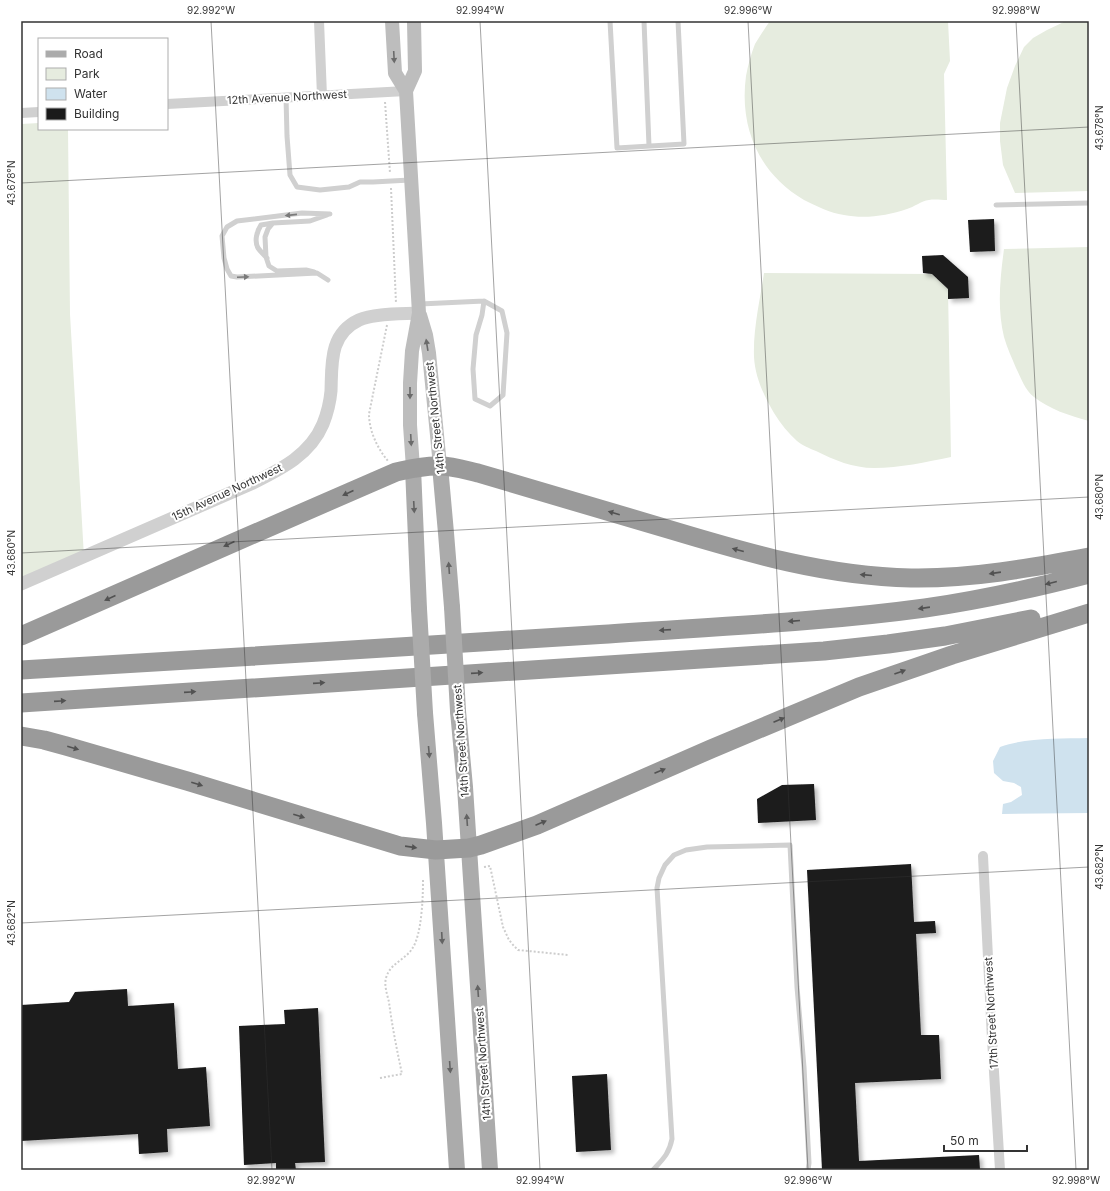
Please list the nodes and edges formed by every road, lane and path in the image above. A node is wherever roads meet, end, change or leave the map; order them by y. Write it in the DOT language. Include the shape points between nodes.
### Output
graph roads {
  1 [pos="319,21"];
  2 [pos="392,21"];
  3 [pos="414,21"];
  4 [pos="610,21"];
  5 [pos="644,21"];
  6 [pos="678,21"];
  7 [pos="406,91"];
  8 [pos="322,96"];
  9 [pos="286,98"];
  10 [pos="168,104"];
  11 [pos="38,112"];
  12 [pos="21,113"];
  13 [pos="649,146"];
  14 [pos="412,180"];
  15 [pos="1089,203"];
  16 [pos="996,205"];
  17 [pos="273,223"];
  18 [pos="267,258"];
  19 [pos="317,273"];
  20 [pos="328,280"];
  21 [pos="484,302"];
  22 [pos="419,309"];
  23 [pos="440,466"];
  24 [pos="413,468"];
  25 [pos="1089,557"];
  26 [pos="1089,574"];
  27 [pos="21,584"];
  28 [pos="1089,606"];
  29 [pos="1089,613"];
  30 [pos="21,636"];
  31 [pos="21,670"];
  32 [pos="21,703"];
  33 [pos="21,736"];
  34 [pos="469,848"];
  35 [pos="436,850"];
  36 [pos="983,856"];
  37 [pos="490,866"];
  38 [pos="423,876"];
  39 [pos="568,955"];
  40 [pos="380,1078"];
  41 [pos="457,1170"];
  42 [pos="490,1170"];
  43 [pos="652,1170"];
  44 [pos="808,1170"];
  45 [pos="1000,1170"];
  1 -- 8 [label="street"];
  2 -- 7 [label="main road, 14th Street Northwest, one-way" via="395,73"];
  3 -- 7 [label="main road, 14th Street Northwest" via="415,71"];
  4 -- 13 [label="lane" via="617,148"];
  5 -- 13 [label="lane"];
  6 -- 13 [label="lane" via="684,144"];
  7 -- 8 [label="street, 12th Avenue Northwest"];
  7 -- 14 [label="main road, 14th Street Northwest"];
  8 -- 9 [label="street, 12th Avenue Northwest"];
  9 -- 10 [label="street, 12th Avenue Northwest"];
  9 -- 14 [label="lane" via="290,175 297,187 320,190 350,188 360,182"];
  11 -- 12 [label="street"];
  14 -- 22 [label="main road, 14th Street Northwest"];
  15 -- 16 [label="lane"];
  17 -- 18 [label="lane" via="265,237"];
  17 -- 18 [label="lane" via="261,225 258,230 257,247"];
  17 -- 19 [label="lane, one-way" via="310,221 330,214 302,213 237,221 227,227 222,236 224,258 232,276 237,278"];
  18 -- 19 [label="lane" via="269,266 277,271 306,270"];
  19 -- 20 [label="lane"];
  21 -- 21 [label="lane" via="502,310 507,333 503,396 490,406 475,399 473,369 476,335"];
  21 -- 22 [label="lane"];
  23 -- 22 [label="main road, 14th Street Northwest, one-way" via="429,353"];
  22 -- 24 [label="main road, 14th Street Northwest, one-way" via="410,383"];
  22 -- 27 [label="street, 15th Avenue Northwest" via="366,317 349,326 340,336 334,347 328,408 323,424 305,451 296,459 253,483"];
  23 -- 24 [label="highway"];
  25 -- 23 [label="highway, one-way" via="990,574 943,578 834,572 750,553 478,473"];
  34 -- 23 [label="main road, 14th Street Northwest, one-way, bridge"];
  24 -- 30 [label="highway, one-way" via="396,472"];
  24 -- 35 [label="main road, 14th Street Northwest, one-way, bridge" via="425,713"];
  26 -- 31 [label="highway, one-way" via="970,600 858,616"];
  32 -- 28 [label="highway, one-way" via="824,651 945,636"];
  34 -- 29 [label="highway, one-way" via="537,825 859,687"];
  33 -- 35 [label="highway, one-way" via="44,740 173,777 385,842"];
  34 -- 35 [label="highway"];
  42 -- 34 [label="main road, 14th Street Northwest, one-way"];
  35 -- 41 [label="main road, 14th Street Northwest, one-way"];
  36 -- 45 [label="street, 17th Street Northwest"];
  37 -- 39 [label="path" via="503,927 514,946 518,950"];
  38 -- 40 [label="path" via="419,928 415,943 388,971 386,980 402,1074"];
  43 -- 44 [label="lane" via="666,1157 672,1139 657,888 659,878 665,865 674,855 686,850 790,845"];
}
